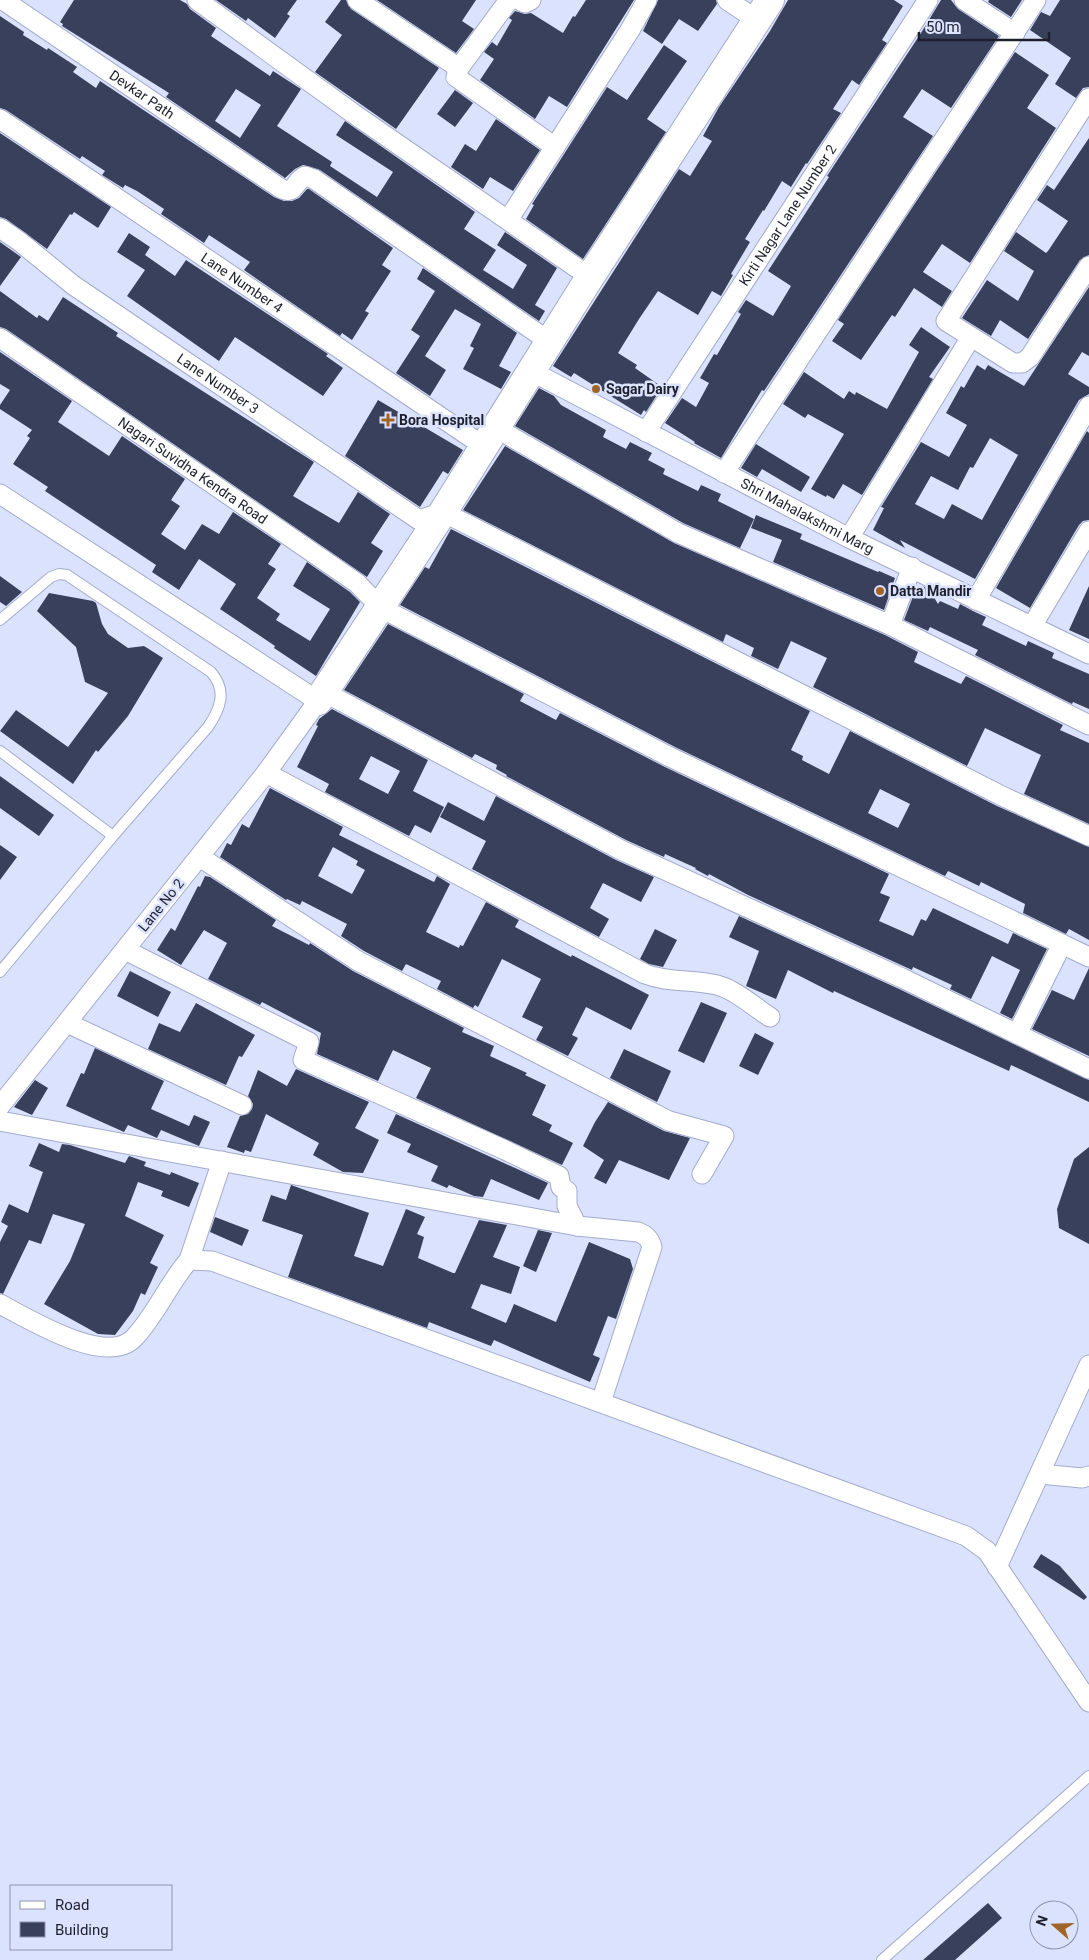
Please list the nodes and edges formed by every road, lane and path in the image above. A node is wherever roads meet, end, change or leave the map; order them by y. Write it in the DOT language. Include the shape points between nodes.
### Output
graph roads {
  1 [pos="3,0"];
  2 [pos="197,0"];
  3 [pos="357,0"];
  4 [pos="509,0"];
  5 [pos="519,0"];
  6 [pos="531,0"];
  7 [pos="647,0"];
  8 [pos="726,0"];
  9 [pos="928,0"];
  10 [pos="964,0"];
  11 [pos="1036,0"];
  12 [pos="763,10"];
  13 [pos="1015,33"];
  14 [pos="459,68"];
  15 [pos="1089,98"];
  16 [pos="0,119"];
  17 [pos="555,146"];
  18 [pos="508,220"];
  19 [pos="0,228"];
  20 [pos="1089,266"];
  21 [pos="590,276"];
  22 [pos="971,337"];
  23 [pos="0,338"];
  24 [pos="550,342"];
  25 [pos="531,371"];
  26 [pos="1089,406"];
  27 [pos="646,432"];
  28 [pos="490,438"];
  29 [pos="724,473"];
  30 [pos="0,494"];
  31 [pos="443,512"];
  32 [pos="1089,532"];
  33 [pos="849,538"];
  34 [pos="912,567"];
  35 [pos="976,600"];
  36 [pos="381,608"];
  37 [pos="0,620"];
  38 [pos="890,625"];
  39 [pos="1032,626"];
  40 [pos="1089,654"];
  41 [pos="321,696"];
  42 [pos="1089,725"];
  43 [pos="0,751"];
  44 [pos="266,773"];
  45 [pos="113,836"];
  46 [pos="1089,836"];
  47 [pos="200,857"];
  48 [pos="1062,944"];
  49 [pos="125,950"];
  50 [pos="1089,957"];
  51 [pos="0,972"];
  52 [pos="770,1017"];
  53 [pos="67,1023"];
  54 [pos="1017,1034"];
  55 [pos="1089,1069"];
  56 [pos="242,1105"];
  57 [pos="0,1106"];
  58 [pos="0,1121"];
  59 [pos="222,1162"];
  60 [pos="702,1174"];
  61 [pos="577,1226"];
  62 [pos="189,1260"];
  63 [pos="0,1304"];
  64 [pos="1089,1365"];
  65 [pos="601,1402"];
  66 [pos="1040,1474"];
  67 [pos="1089,1476"];
  68 [pos="997,1567"];
  69 [pos="1089,1702"];
  70 [pos="1089,1776"];
  71 [pos="882,1960"];
  1 -- 24 [label="street, Devkar Path" via="280,188 293,189 305,176 314,179"];
  2 -- 18 [label="street"];
  3 -- 14 [label="street"];
  4 -- 14 [label="street"];
  5 -- 6 [label="street" via="525,3"];
  7 -- 17 [label="street"];
  8 -- 12 [label="street"];
  9 -- 27 [label="street, Kirti Nagar Lane Number 2"];
  10 -- 13 [label="street"];
  11 -- 13 [label="street"];
  12 -- 21 [label="street"];
  13 -- 29 [label="street"];
  14 -- 17 [label="street" via="456,77"];
  15 -- 22 [label="street" via="946,321"];
  16 -- 28 [label="street, Lane Number 4"];
  17 -- 18 [label="street"];
  18 -- 21 [label="street"];
  19 -- 31 [label="street, Lane Number 3" via="73,285 419,520"];
  20 -- 22 [label="street" via="1030,357 1022,363 1013,363"];
  21 -- 24 [label="street"];
  22 -- 33 [label="street"];
  23 -- 36 [label="street, Nagari Suvidha Kendra Road" via="357,583"];
  24 -- 25 [label="street"];
  25 -- 27 [label="street, Shri Mahalakshmi Marg"];
  25 -- 28 [label="street"];
  26 -- 35 [label="street"];
  27 -- 29 [label="street, Shri Mahalakshmi Marg"];
  28 -- 31 [label="street"];
  28 -- 38 [label="street, Lane Number 4" via="678,534"];
  29 -- 33 [label="street, Shri Mahalakshmi Marg"];
  30 -- 41 [label="street"];
  31 -- 36 [label="street"];
  31 -- 46 [label="street" via="1002,796"];
  32 -- 39 [label="street"];
  33 -- 34 [label="street, Shri Mahalakshmi Marg"];
  34 -- 35 [label="street, Shri Mahalakshmi Marg"];
  34 -- 38 [label="street"];
  35 -- 39 [label="street, Shri Mahalakshmi Marg"];
  36 -- 41 [label="street"];
  36 -- 48 [label="street, Nagari Suvidha Kendra Road" via="670,757"];
  37 -- 45 [label="lane" via="51,577 67,574 211,672 218,680 221,689 215,716"];
  38 -- 42 [label="street, Lane Number 4"];
  39 -- 40 [label="street, Shri Mahalakshmi Marg"];
  41 -- 44 [label="street, Lane No 2"];
  41 -- 54 [label="street" via="621,850"];
  43 -- 45 [label="lane"];
  44 -- 47 [label="street, Lane No 2"];
  44 -- 52 [label="street" via="645,974 657,979 717,985"];
  45 -- 51 [label="lane"];
  47 -- 49 [label="street, Lane No 2"];
  47 -- 60 [label="street" via="358,961 669,1121 724,1136"];
  48 -- 50 [label="street, Nagari Suvidha Kendra Road"];
  48 -- 54 [label="street"];
  49 -- 53 [label="street, Lane No 2"];
  49 -- 61 [label="street" via="309,1042 303,1060 556,1174 561,1187 567,1191 567,1206"];
  53 -- 56 [label="street"];
  53 -- 57 [label="street, Lane No 2"];
  54 -- 55 [label="street"];
  58 -- 59 [label="street"];
  59 -- 61 [label="street"];
  59 -- 62 [label="street"];
  61 -- 65 [label="street" via="638,1232 650,1240 652,1247"];
  62 -- 63 [label="street" via="132,1340 112,1348 62,1336"];
  62 -- 65 [label="street" via="212,1261"];
  64 -- 66 [label="street"];
  65 -- 68 [label="street" via="966,1536 987,1552"];
  66 -- 67 [label="street"];
  66 -- 68 [label="street"];
  68 -- 69 [label="street"];
  70 -- 71 [label="lane"];
}
